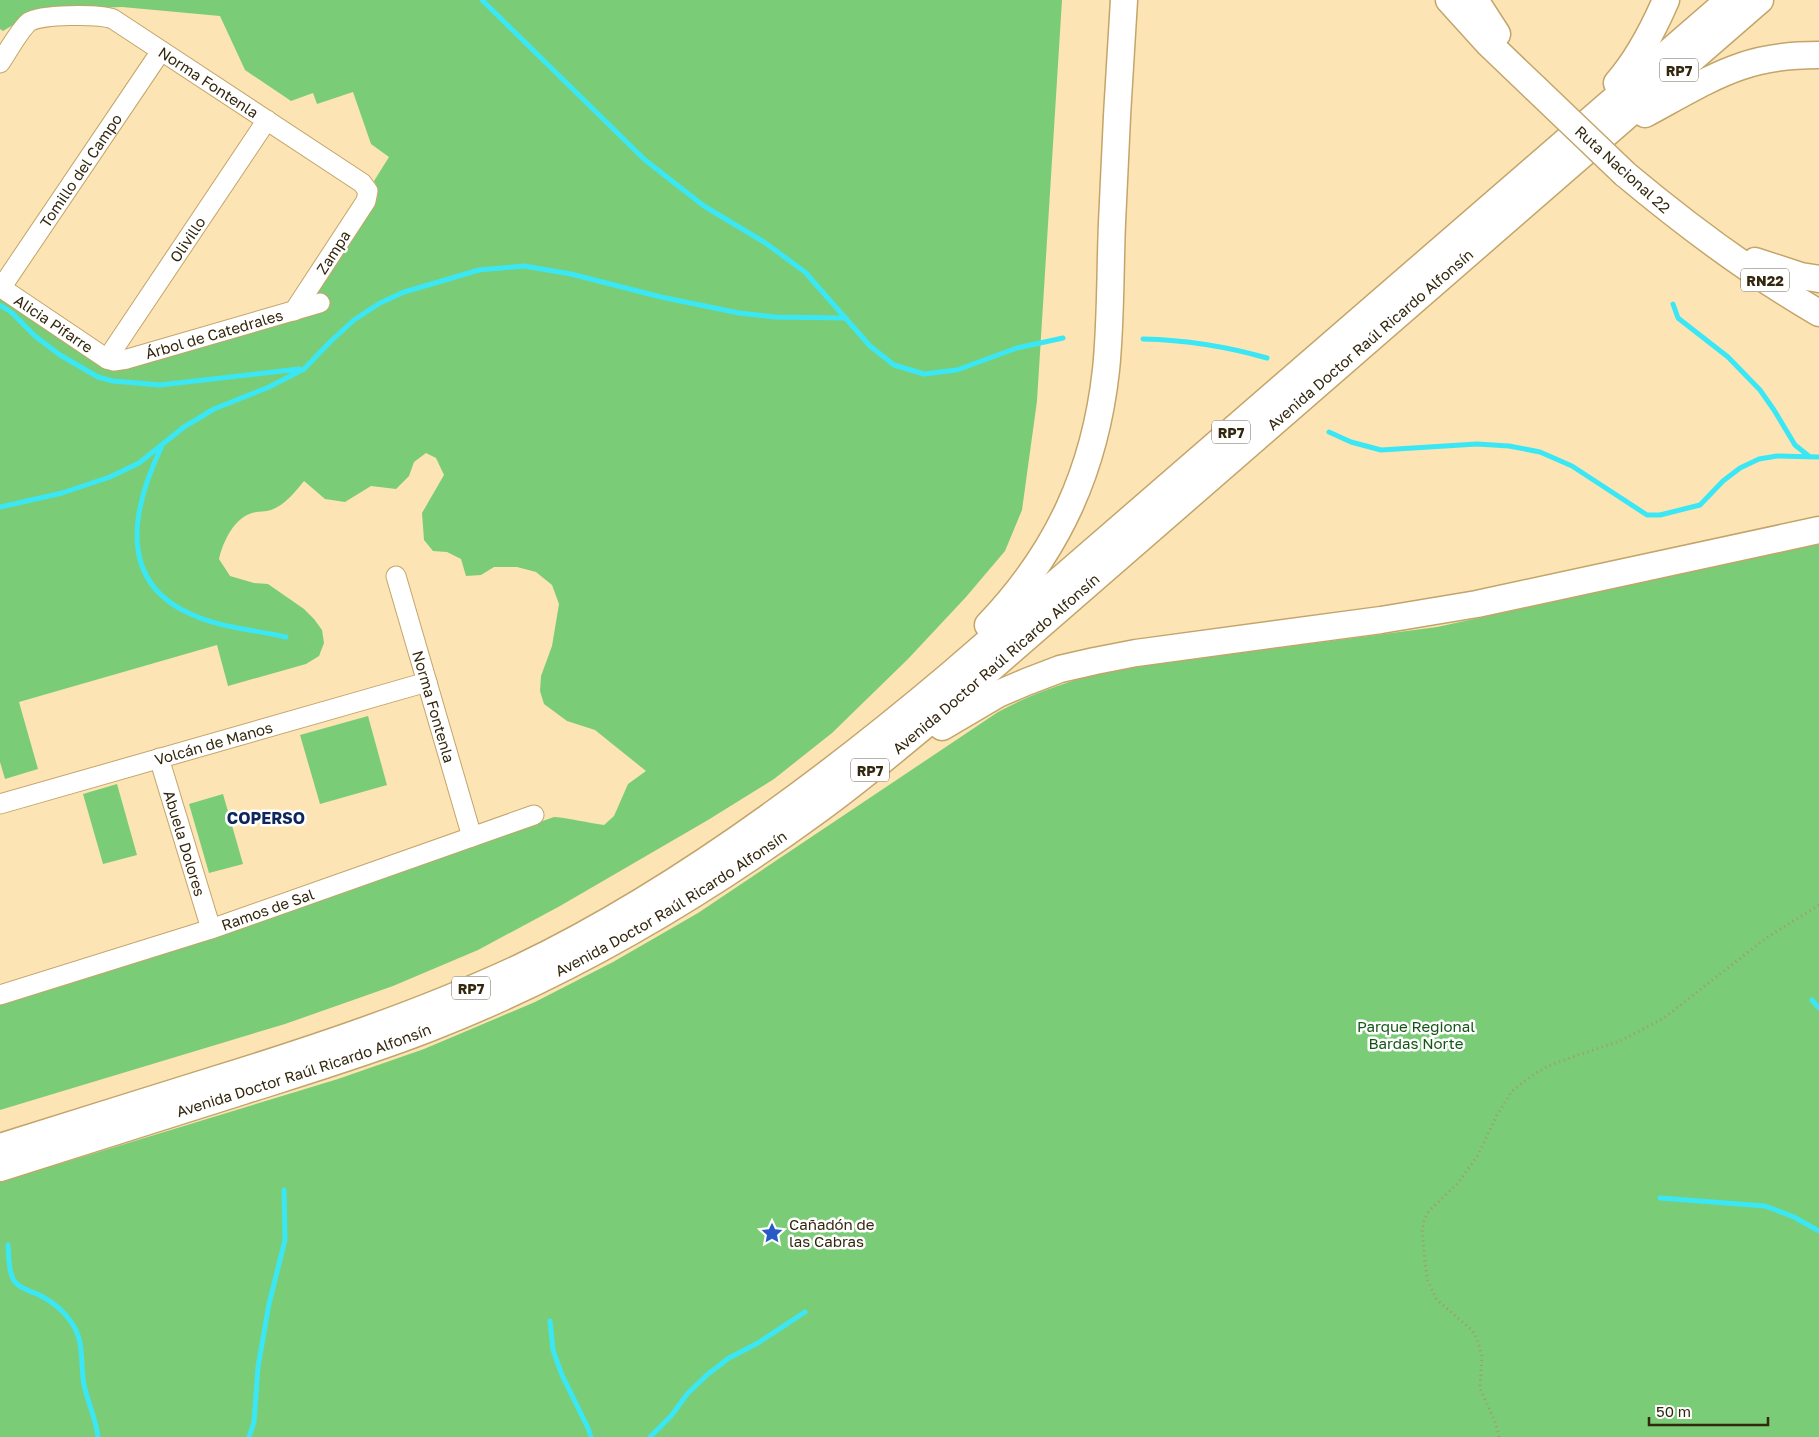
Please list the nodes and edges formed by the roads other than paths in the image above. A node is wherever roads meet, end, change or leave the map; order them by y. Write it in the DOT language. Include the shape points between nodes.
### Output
graph roads {
  1 [pos="1124,0"];
  2 [pos="1449,0"];
  3 [pos="1475,0"];
  4 [pos="1666,0"];
  5 [pos="1729,0"];
  6 [pos="1760,0"];
  7 [pos="162,51"];
  8 [pos="1819,55"];
  9 [pos="0,63"];
  10 [pos="1535,88"];
  11 [pos="267,120"];
  12 [pos="1570,138"];
  13 [pos="1599,140"];
  14 [pos="368,191"];
  15 [pos="1713,243"];
  16 [pos="1819,279"];
  17 [pos="0,288"];
  18 [pos="320,303"];
  19 [pos="294,311"];
  20 [pos="1819,313"];
  21 [pos="107,359"];
  22 [pos="1819,530"];
  23 [pos="396,576"];
  24 [pos="427,682"];
  25 [pos="891,724"];
  26 [pos="159,758"];
  27 [pos="0,804"];
  28 [pos="819,810"];
  29 [pos="534,815"];
  30 [pos="472,837"];
  31 [pos="211,929"];
  32 [pos="0,995"];
  33 [pos="0,1147"];
  34 [pos="0,1168"];
  1 -- 25 [label="highway" via="1106,368 1089,460 1062,523 1018,590"];
  2 -- 10 [label="highway, Ruta Nacional 22 / RN22"];
  3 -- 10 [label="highway"];
  4 -- 12 [label="highway" via="1636,59"];
  5 -- 12 [label="highway, RP7"];
  6 -- 13 [label="highway, RP7"];
  7 -- 9 [label="street, Norma Fontenla" via="105,16 43,17 27,24"];
  7 -- 11 [label="street, Norma Fontenla"];
  7 -- 17 [label="street, Tomillo del Campo"];
  8 -- 13 [label="highway" via="1784,57 1744,65"];
  10 -- 15 [label="highway, Ruta Nacional 22 / RN22, bridge" via="1625,174"];
  11 -- 14 [label="street, Norma Fontenla" via="362,183"];
  11 -- 21 [label="street, Olivillo"];
  12 -- 25 [label="highway, Avenida Doctor Raúl Ricardo Alfonsín / RP7"];
  13 -- 28 [label="highway, Avenida Doctor Raúl Ricardo Alfonsín / RP7" via="936,716"];
  14 -- 19 [label="street, Zampa" via="366,201"];
  15 -- 16 [label="highway" via="1773,268"];
  15 -- 20 [label="highway, Ruta Nacional 22 / RN22" via="1755,274"];
  17 -- 21 [label="street, Alicia Pifarre"];
  18 -- 19 [label="street, Árbol de Catedrales"];
  19 -- 21 [label="street, Árbol de Catedrales" via="127,359"];
  22 -- 28 [label="highway" via="1477,604 1136,653 1060,670 1005,691 968,711"];
  23 -- 24 [label="street, Norma Fontenla"];
  24 -- 26 [label="street, Volcán de Manos"];
  24 -- 30 [label="street, Norma Fontenla"];
  25 -- 33 [label="highway, Avenida Doctor Raúl Ricardo Alfonsín / RP7" via="771,815 704,860 606,921 519,967 427,1007 333,1042"];
  26 -- 27 [label="street, Volcán de Manos"];
  26 -- 31 [label="street, Abuela Dolores"];
  28 -- 34 [label="highway, Avenida Doctor Raúl Ricardo Alfonsín / RP7" via="623,936 484,1005 365,1051"];
  29 -- 30 [label="street, Ramos de Sal"];
  30 -- 31 [label="street, Ramos de Sal"];
  31 -- 32 [label="street, Ramos de Sal"];
}
